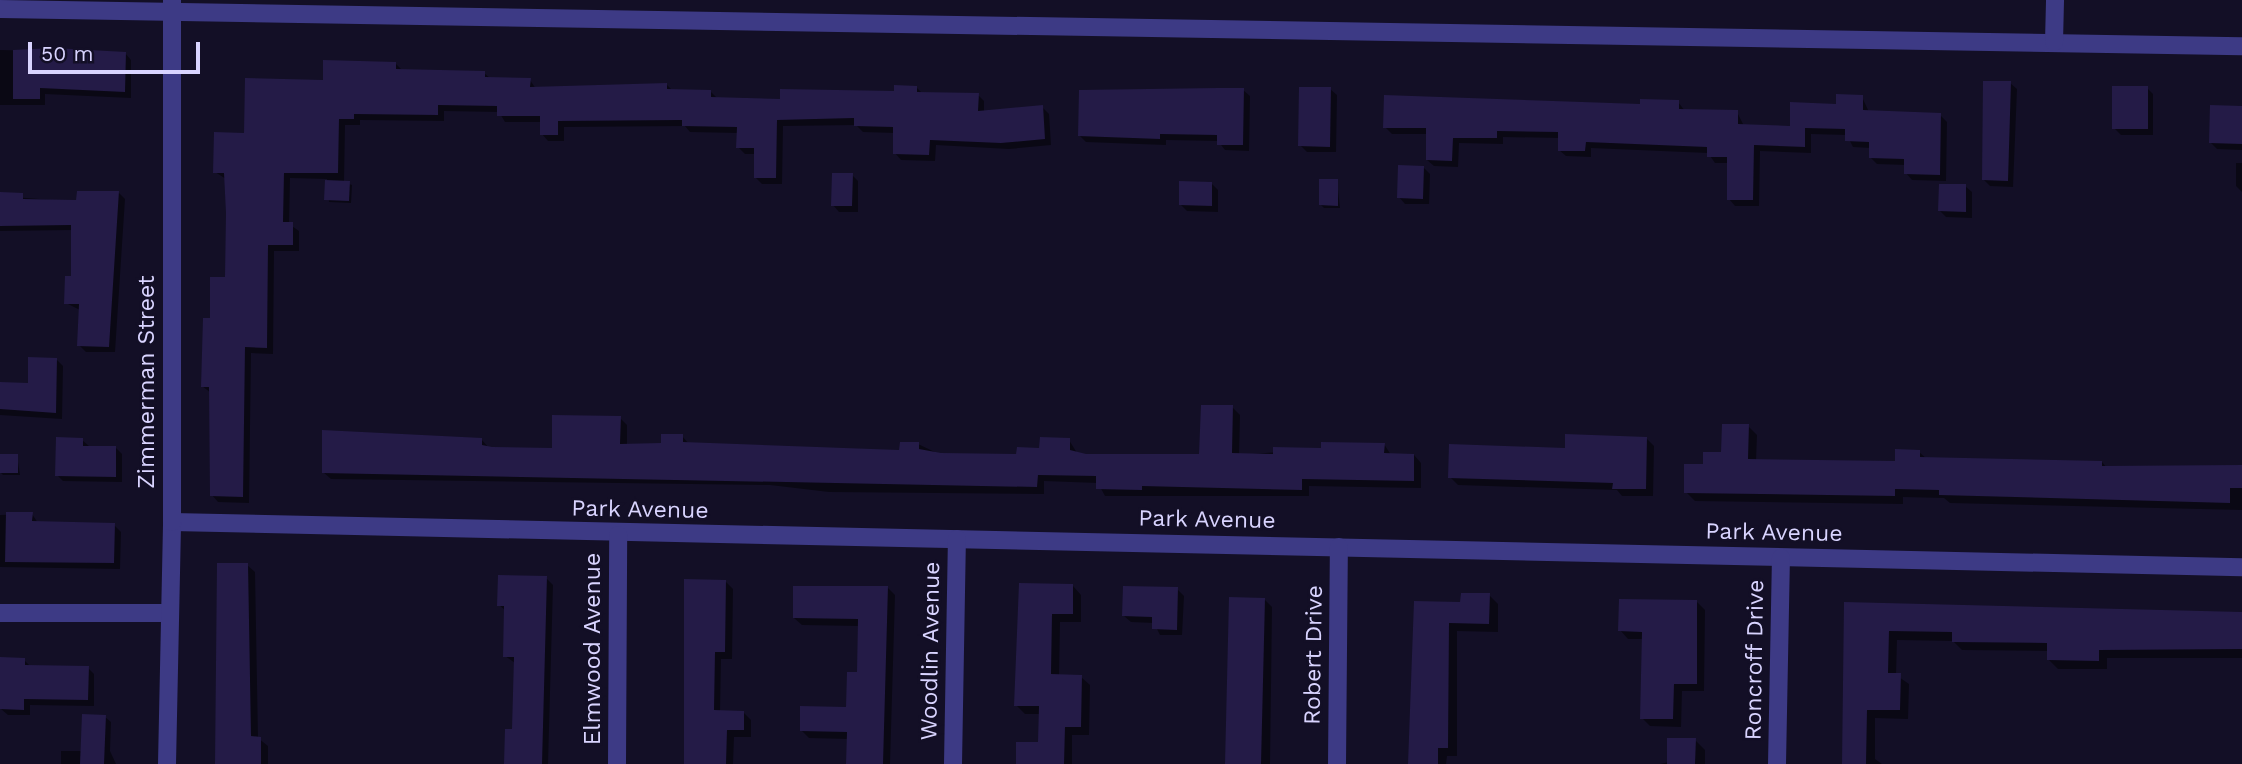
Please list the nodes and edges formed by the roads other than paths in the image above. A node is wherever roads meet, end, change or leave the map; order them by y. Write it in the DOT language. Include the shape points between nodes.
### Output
graph roads {
  1 [pos="2055,0"];
  2 [pos="172,6"];
  3 [pos="0,9"];
  4 [pos="2054,42"];
  5 [pos="2242,46"];
  6 [pos="172,522"];
  7 [pos="618,534"];
  8 [pos="957,539"];
  9 [pos="1339,547"];
  10 [pos="1782,558"];
  11 [pos="2242,567"];
  12 [pos="0,613"];
  13 [pos="170,613"];
  14 [pos="167,764"];
  15 [pos="617,764"];
  16 [pos="953,764"];
  17 [pos="1337,764"];
  18 [pos="1777,764"];
  1 -- 4 [label="street"];
  2 -- 3 [label="street"];
  2 -- 4 [label="street"];
  2 -- 6 [label="street, Zimmerman Street"];
  4 -- 5 [label="street"];
  6 -- 7 [label="street, Park Avenue"];
  6 -- 13 [label="street, Zimmerman Street"];
  7 -- 8 [label="street, Park Avenue"];
  7 -- 15 [label="street, Elmwood Avenue"];
  8 -- 9 [label="street, Park Avenue"];
  8 -- 16 [label="street, Woodlin Avenue"];
  9 -- 10 [label="street, Park Avenue"];
  9 -- 17 [label="street, Robert Drive"];
  10 -- 11 [label="street, Park Avenue"];
  10 -- 18 [label="street, Roncroff Drive"];
  12 -- 13 [label="street"];
  13 -- 14 [label="street, Zimmerman Street"];
}
